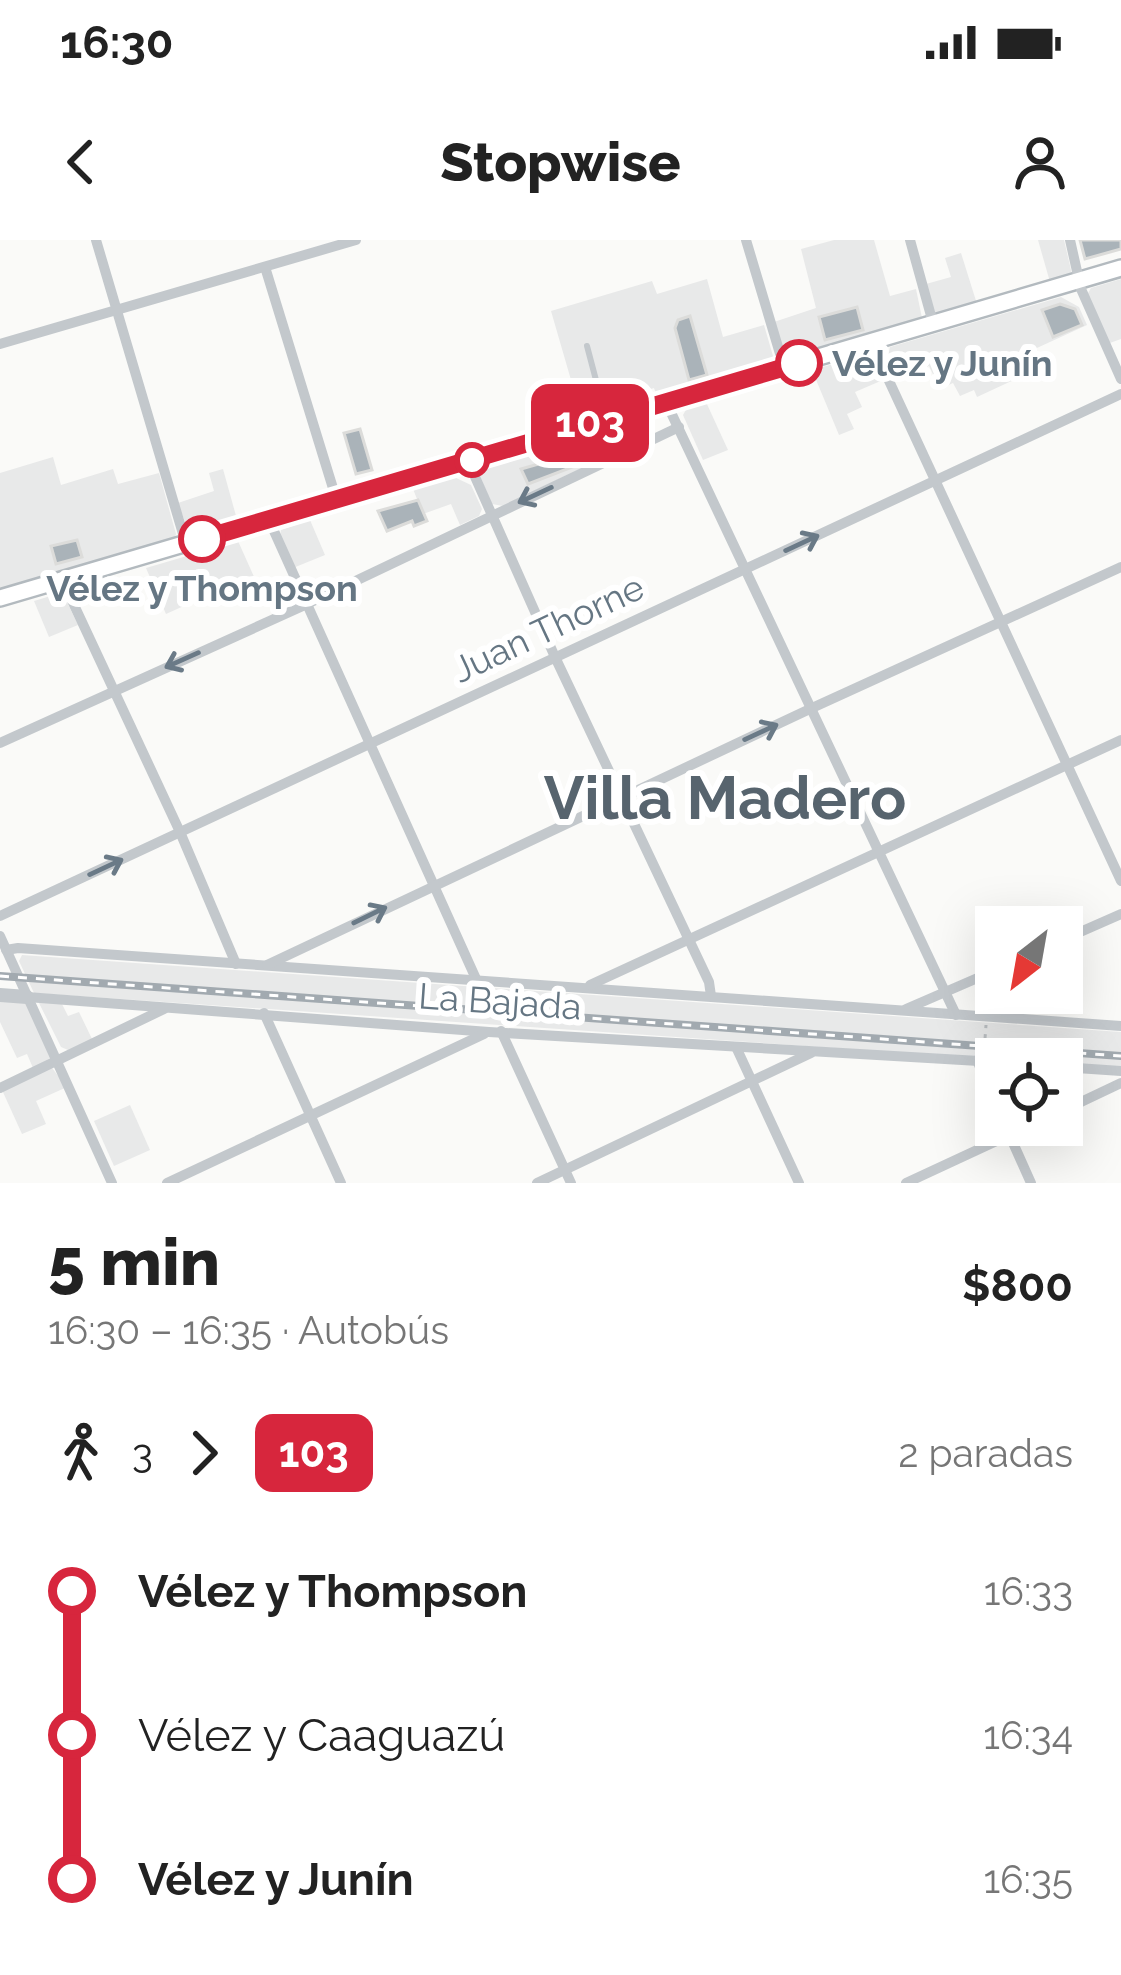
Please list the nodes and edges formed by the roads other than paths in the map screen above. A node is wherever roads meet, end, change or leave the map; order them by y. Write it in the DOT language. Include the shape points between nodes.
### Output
graph roads {
  1 [pos="96,240"];
  2 [pos="356,240"];
  3 [pos="746,240"];
  4 [pos="910,240"];
  5 [pos="1070,240"];
  6 [pos="265,267"];
  7 [pos="1121,268"];
  8 [pos="1080,280"];
  9 [pos="117,310"];
  10 [pos="933,322"];
  11 [pos="871,342"];
  12 [pos="0,344"];
  13 [pos="587,346"];
  14 [pos="784,367"];
  15 [pos="1121,379"];
  16 [pos="1121,394"];
  17 [pos="666,402"];
  18 [pos="606,418"];
  19 [pos="679,427"];
  20 [pos="468,461"];
  21 [pos="937,479"];
  22 [pos="336,499"];
  23 [pos="493,515"];
  24 [pos="269,520"];
  25 [pos="186,544"];
  26 [pos="1121,567"];
  27 [pos="748,569"];
  28 [pos="67,580"];
  29 [pos="0,598"];
  30 [pos="305,605"];
  31 [pos="1004,622"];
  32 [pos="555,657"];
  33 [pos="116,690"];
  34 [pos="812,708"];
  35 [pos="1121,740"];
  36 [pos="0,743"];
  37 [pos="369,743"];
  38 [pos="1068,765"];
  39 [pos="623,798"];
  40 [pos="180,832"];
  41 [pos="878,853"];
  42 [pos="1121,881"];
  43 [pos="435,884"];
  44 [pos="1121,914"];
  45 [pos="0,916"];
  46 [pos="1083,931"];
  47 [pos="0,936"];
  48 [pos="690,940"];
  49 [pos="6,950"];
  50 [pos="236,964"];
  51 [pos="264,966"];
  52 [pos="975,979"];
  53 [pos="478,981"];
  54 [pos="585,987"];
  55 [pos="944,993"];
  56 [pos="0,995"];
  57 [pos="711,996"];
  58 [pos="27,997"];
  59 [pos="166,1007"];
  60 [pos="901,1011"];
  61 [pos="264,1013"];
  62 [pos="956,1015"];
  63 [pos="1121,1026"];
  64 [pos="495,1031"];
  65 [pos="736,1047"];
  66 [pos="814,1052"];
  67 [pos="975,1060"];
  68 [pos="57,1061"];
  69 [pos="1083,1068"];
  70 [pos="1121,1071"];
  71 [pos="754,1082"];
  72 [pos="1121,1083"];
  73 [pos="0,1088"];
  74 [pos="1083,1101"];
  75 [pos="310,1117"];
  76 [pos="977,1146"];
  77 [pos="1014,1146"];
  78 [pos="565,1170"];
  79 [pos="112,1183"];
  80 [pos="167,1183"];
  81 [pos="341,1183"];
  82 [pos="537,1183"];
  83 [pos="571,1183"];
  84 [pos="800,1183"];
  85 [pos="907,1183"];
  86 [pos="1031,1183"];
  1 -- 9 [label="street"];
  2 -- 6 [label="street"];
  3 -- 14 [label="street"];
  4 -- 10 [label="street"];
  5 -- 8 [label="street"];
  6 -- 9 [label="street"];
  6 -- 22 [label="street"];
  7 -- 8 [label="main road"];
  8 -- 10 [label="main road"];
  8 -- 15 [label="street"];
  9 -- 12 [label="street"];
  9 -- 25 [label="street"];
  10 -- 11 [label="main road"];
  11 -- 14 [label="main road"];
  11 -- 21 [label="street"];
  13 -- 18 [label="lane"];
  14 -- 17 [label="main road"];
  16 -- 21 [label="street, Juan Thorne"];
  17 -- 18 [label="main road"];
  17 -- 19 [label="street"];
  18 -- 20 [label="main road"];
  19 -- 23 [label="street, one-way"];
  19 -- 27 [label="street"];
  20 -- 22 [label="main road"];
  20 -- 23 [label="street"];
  27 -- 21 [label="street, Juan Thorne, one-way"];
  21 -- 31 [label="street"];
  22 -- 24 [label="main road"];
  23 -- 30 [label="street"];
  23 -- 32 [label="street"];
  24 -- 25 [label="main road"];
  24 -- 30 [label="street"];
  25 -- 28 [label="main road"];
  26 -- 31 [label="street"];
  27 -- 32 [label="street, Juan Thorne"];
  27 -- 34 [label="street"];
  28 -- 29 [label="main road"];
  28 -- 33 [label="street"];
  30 -- 33 [label="street, one-way"];
  30 -- 37 [label="street"];
  31 -- 34 [label="street"];
  31 -- 38 [label="street"];
  32 -- 37 [label="street, Juan Thorne"];
  32 -- 39 [label="street"];
  33 -- 36 [label="street"];
  33 -- 40 [label="street"];
  39 -- 34 [label="street, one-way"];
  34 -- 41 [label="street"];
  35 -- 38 [label="street"];
  37 -- 40 [label="street, Juan Thorne"];
  37 -- 43 [label="street"];
  38 -- 41 [label="street"];
  38 -- 42 [label="street"];
  39 -- 43 [label="street"];
  39 -- 48 [label="street"];
  45 -- 40 [label="street, Juan Thorne, one-way"];
  40 -- 50 [label="street"];
  41 -- 48 [label="street"];
  41 -- 55 [label="street"];
  51 -- 43 [label="street, one-way"];
  43 -- 53 [label="street"];
  44 -- 46 [label="street"];
  47 -- 49 [label="street"];
  48 -- 54 [label="street"];
  48 -- 57 [label="street"];
  49 -- 50 [label="street"];
  49 -- 58 [label="street"];
  50 -- 51 [label="street"];
  51 -- 53 [label="street"];
  52 -- 55 [label="street"];
  53 -- 54 [label="street"];
  54 -- 57 [label="street"];
  55 -- 60 [label="street"];
  55 -- 62 [label="street"];
  56 -- 58 [label="street, La Bajada"];
  57 -- 60 [label="street"];
  58 -- 59 [label="street, La Bajada"];
  58 -- 68 [label="street"];
  59 -- 61 [label="street, La Bajada"];
  59 -- 68 [label="street"];
  60 -- 62 [label="street"];
  61 -- 64 [label="street, La Bajada"];
  61 -- 75 [label="street"];
  62 -- 63 [label="street"];
  64 -- 65 [label="street, La Bajada"];
  64 -- 75 [label="street"];
  64 -- 78 [label="street"];
  65 -- 66 [label="street, La Bajada"];
  65 -- 71 [label="street"];
  66 -- 67 [label="street, La Bajada"];
  66 -- 71 [label="street"];
  68 -- 73 [label="street"];
  68 -- 79 [label="street"];
  69 -- 70 [label="street"];
  71 -- 78 [label="street"];
  71 -- 84 [label="street"];
  72 -- 74 [label="street"];
  75 -- 80 [label="street"];
  75 -- 81 [label="street"];
  76 -- 85 [label="street"];
  77 -- 86 [label="street"];
  78 -- 82 [label="street"];
  78 -- 83 [label="street"];
}
